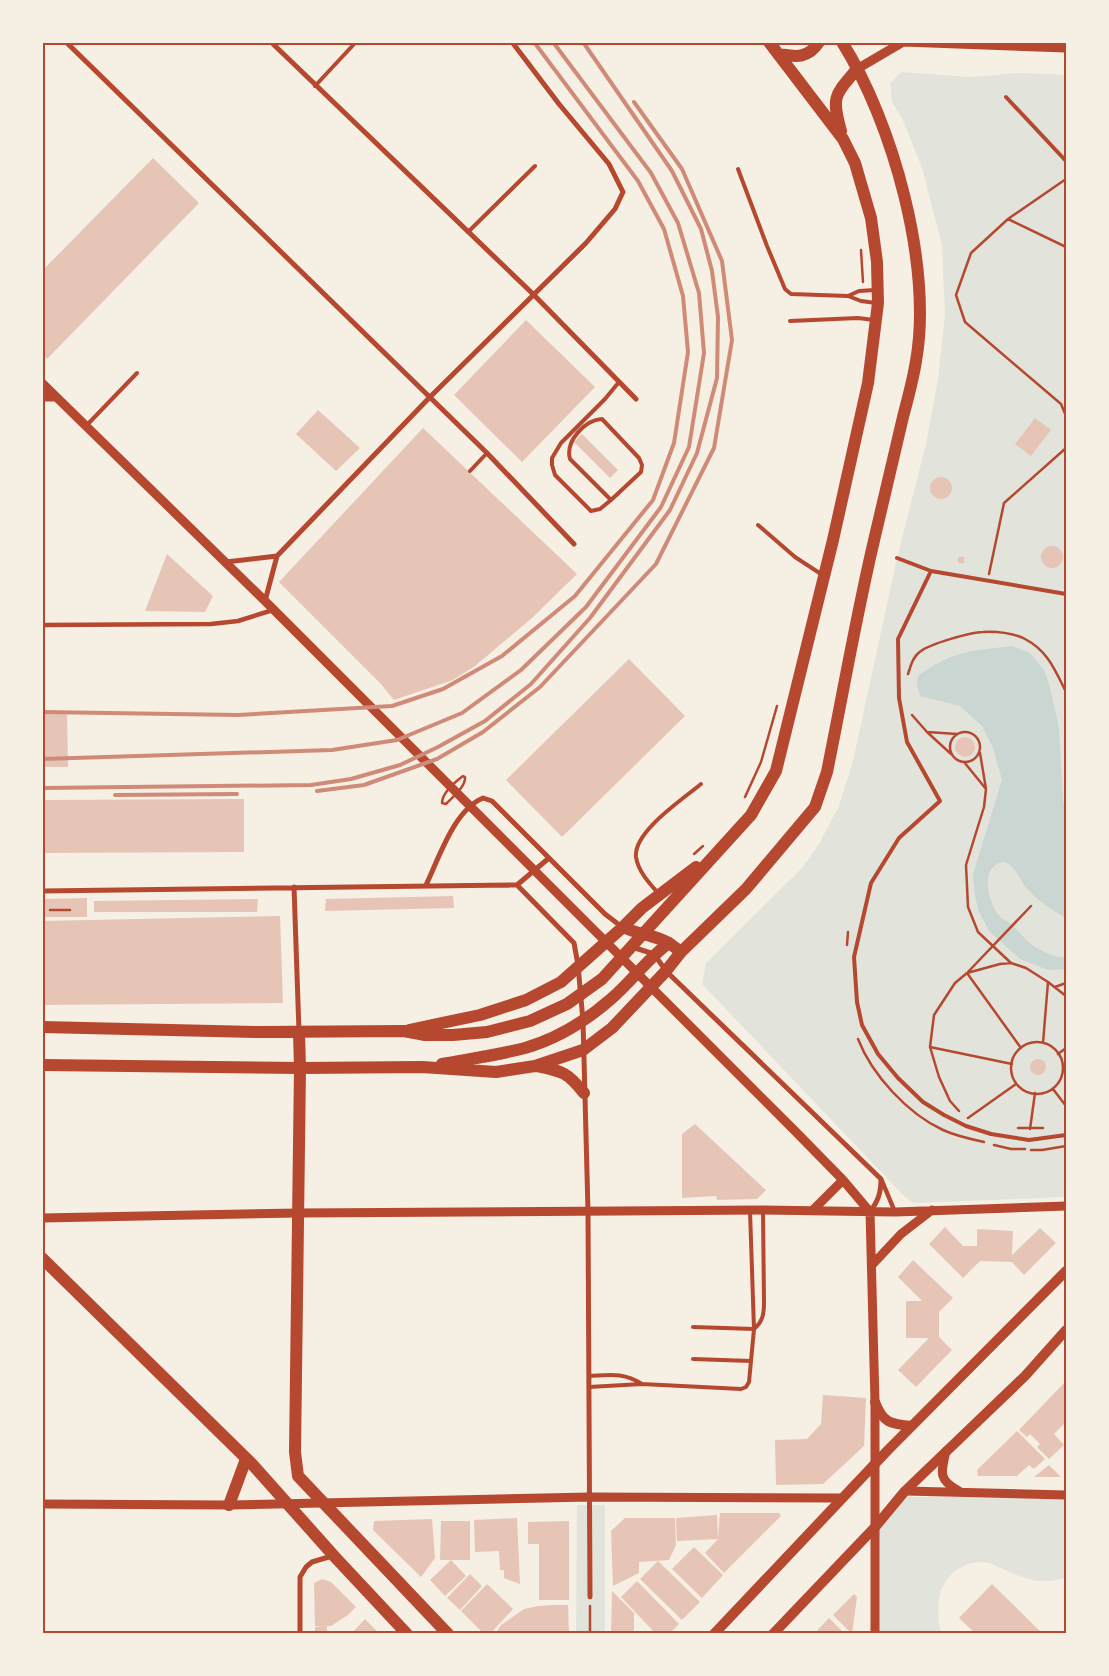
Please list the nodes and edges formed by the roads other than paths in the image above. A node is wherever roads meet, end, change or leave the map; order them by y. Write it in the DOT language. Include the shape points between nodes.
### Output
graph roads {
  1 [pos="66,42"];
  2 [pos="270,42"];
  3 [pos="356,42"];
  4 [pos="512,42"];
  5 [pos="769,42"];
  6 [pos="820,42"];
  7 [pos="842,42"];
  8 [pos="903,42"];
  9 [pos="987,43"];
  10 [pos="1066,48"];
  11 [pos="778,54"];
  12 [pos="857,69"];
  13 [pos="315,86"];
  14 [pos="1006,97"];
  15 [pos="844,139"];
  16 [pos="1066,161"];
  17 [pos="535,166"];
  18 [pos="738,169"];
  19 [pos="468,232"];
  20 [pos="878,290"];
  21 [pos="533,294"];
  22 [pos="848,296"];
  23 [pos="878,303"];
  24 [pos="790,321"];
  25 [pos="876,321"];
  26 [pos="137,373"];
  27 [pos="619,382"];
  28 [pos="42,383"];
  29 [pos="42,396"];
  30 [pos="56,397"];
  31 [pos="430,397"];
  32 [pos="636,399"];
  33 [pos="86,426"];
  34 [pos="487,453"];
  35 [pos="470,471"];
  36 [pos="611,500"];
  37 [pos="758,525"];
  38 [pos="574,544"];
  39 [pos="277,556"];
  40 [pos="897,558"];
  41 [pos="226,562"];
  42 [pos="931,571"];
  43 [pos="824,575"];
  44 [pos="1066,594"];
  45 [pos="265,600"];
  46 [pos="275,611"];
  47 [pos="42,625"];
  48 [pos="701,784"];
  49 [pos="722,847"];
  50 [pos="549,858"];
  51 [pos="426,885"];
  52 [pos="518,885"];
  53 [pos="294,887"];
  54 [pos="42,891"];
  55 [pos="660,895"];
  56 [pos="623,928"];
  57 [pos="643,935"];
  58 [pos="669,943"];
  59 [pos="632,947"];
  60 [pos="681,952"];
  61 [pos="654,954"];
  62 [pos="578,966"];
  63 [pos="666,970"];
  64 [pos="580,994"];
  65 [pos="583,1021"];
  66 [pos="42,1027"];
  67 [pos="404,1031"];
  68 [pos="299,1032"];
  69 [pos="583,1050"];
  70 [pos="42,1065"];
  71 [pos="535,1066"];
  72 [pos="422,1067"];
  73 [pos="300,1068"];
  74 [pos="584,1093"];
  75 [pos="1066,1135"];
  76 [pos="881,1179"];
  77 [pos="843,1180"];
  78 [pos="1066,1206"];
  79 [pos="763,1210"];
  80 [pos="813,1210"];
  81 [pos="932,1210"];
  82 [pos="588,1211"];
  83 [pos="750,1211"];
  84 [pos="870,1212"];
  85 [pos="895,1212"];
  86 [pos="298,1213"];
  87 [pos="42,1216"];
  88 [pos="45,1261"];
  89 [pos="872,1265"];
  90 [pos="1066,1270"];
  91 [pos="693,1327"];
  92 [pos="754,1329"];
  93 [pos="1066,1330"];
  94 [pos="693,1359"];
  95 [pos="751,1361"];
  96 [pos="589,1376"];
  97 [pos="642,1384"];
  98 [pos="589,1387"];
  99 [pos="875,1402"];
  100 [pos="912,1426"];
  101 [pos="946,1451"];
  102 [pos="246,1459"];
  103 [pos="875,1465"];
  104 [pos="905,1491"];
  105 [pos="962,1493"];
  106 [pos="1066,1495"];
  107 [pos="589,1498"];
  108 [pos="842,1498"];
  109 [pos="324,1503"];
  110 [pos="42,1504"];
  111 [pos="229,1505"];
  112 [pos="289,1505"];
  113 [pos="876,1526"];
  114 [pos="334,1556"];
  115 [pos="590,1597"];
  116 [pos="300,1634"];
  117 [pos="407,1634"];
  118 [pos="448,1634"];
  119 [pos="714,1634"];
  120 [pos="773,1634"];
  121 [pos="875,1634"];
  1 -- 31 [label="street"];
  2 -- 13 [label="street"];
  3 -- 13 [label="lane"];
  4 -- 21 [label="street" via="609,164 623,192 615,209 586,242"];
  5 -- 11 [label="main road"];
  6 -- 11 [label="main road" via="813,51 797,58"];
  7 -- 12 [label="main road"];
  8 -- 9 [label="street"];
  8 -- 12 [label="street"];
  9 -- 10 [label="street"];
  11 -- 15 [label="main road"];
  12 -- 15 [label="main road" via="836,97 835,110"];
  12 -- 60 [label="main road" via="888,141 915,244 920,320 916,360 871,551 827,772 815,807 746,889"];
  13 -- 19 [label="street"];
  14 -- 16 [label="lane"];
  15 -- 20 [label="main road" via="872,218"];
  17 -- 19 [label="lane"];
  18 -- 22 [label="lane" via="786,289 801,296"];
  19 -- 21 [label="street"];
  20 -- 22 [label="lane" via="863,290"];
  20 -- 23 [label="main road"];
  21 -- 27 [label="street"];
  21 -- 31 [label="street"];
  22 -- 23 [label="lane"];
  23 -- 25 [label="main road"];
  24 -- 25 [label="lane" via="858,318"];
  25 -- 43 [label="main road" via="868,383"];
  26 -- 33 [label="lane"];
  27 -- 32 [label="street"];
  27 -- 36 [label="lane" via="561,443 552,458 555,475 591,511 600,509"];
  28 -- 30 [label="street"];
  29 -- 30 [label="street"];
  30 -- 33 [label="street"];
  31 -- 34 [label="street"];
  31 -- 39 [label="street"];
  33 -- 41 [label="street"];
  34 -- 35 [label="lane"];
  34 -- 38 [label="street"];
  36 -- 36 [label="lane" via="570,458 568,452 577,433 596,419 602,419 642,465 641,472"];
  37 -- 43 [label="lane" via="795,557"];
  39 -- 41 [label="street"];
  39 -- 45 [label="street"];
  40 -- 42 [label="lane"];
  41 -- 45 [label="street"];
  42 -- 44 [label="lane"];
  42 -- 75 [label="lane" via="898,639 899,698 907,742 940,801 899,838 871,883 854,957 862,1025 878,1054 898,1078 923,1102 966,1126 1029,1140"];
  43 -- 49 [label="main road" via="776,771 751,815"];
  45 -- 46 [label="street"];
  46 -- 47 [label="street" via="211,624"];
  46 -- 77 [label="street"];
  48 -- 55 [label="lane" via="646,830 636,848 638,864"];
  49 -- 55 [label="main road"];
  49 -- 57 [label="main road"];
  50 -- 51 [label="street" via="492,801 483,798 475,801 456,822"];
  50 -- 52 [label="street"];
  50 -- 56 [label="street"];
  51 -- 52 [label="street"];
  51 -- 53 [label="street"];
  52 -- 62 [label="street" via="574,942"];
  53 -- 54 [label="street"];
  53 -- 68 [label="street"];
  55 -- 56 [label="main road"];
  56 -- 57 [label="main road"];
  56 -- 62 [label="main road"];
  57 -- 58 [label="main road" via="657,936"];
  57 -- 59 [label="main road"];
  58 -- 60 [label="main road"];
  58 -- 61 [label="main road"];
  59 -- 61 [label="street"];
  59 -- 64 [label="main road" via="602,979"];
  60 -- 63 [label="main road"];
  61 -- 63 [label="street"];
  61 -- 65 [label="main road" via="612,998"];
  62 -- 64 [label="street"];
  62 -- 67 [label="main road" via="561,982 526,1000 480,1015"];
  63 -- 69 [label="main road" via="612,1028"];
  63 -- 76 [label="street"];
  64 -- 65 [label="street"];
  64 -- 67 [label="main road" via="530,1021 487,1032 425,1035"];
  65 -- 69 [label="street"];
  65 -- 72 [label="main road" via="526,1047"];
  66 -- 68 [label="main road"];
  67 -- 68 [label="main road"];
  68 -- 73 [label="main road"];
  69 -- 71 [label="main road"];
  69 -- 74 [label="street"];
  70 -- 73 [label="main road"];
  71 -- 72 [label="main road" via="496,1072"];
  71 -- 74 [label="main road" via="560,1070"];
  72 -- 73 [label="main road"];
  73 -- 86 [label="main road"];
  74 -- 82 [label="street"];
  76 -- 84 [label="street" via="878,1201"];
  76 -- 85 [label="street"];
  77 -- 80 [label="street"];
  77 -- 84 [label="street"];
  78 -- 81 [label="street"];
  79 -- 80 [label="street"];
  79 -- 83 [label="street"];
  79 -- 92 [label="lane" via="763,1317"];
  80 -- 84 [label="street"];
  81 -- 85 [label="street"];
  81 -- 89 [label="street" via="901,1234"];
  82 -- 83 [label="street"];
  82 -- 86 [label="street"];
  82 -- 96 [label="street"];
  83 -- 92 [label="lane"];
  84 -- 85 [label="street"];
  84 -- 89 [label="street"];
  86 -- 87 [label="street"];
  86 -- 109 [label="main road" via="295,1463 298,1476"];
  88 -- 102 [label="main road"];
  89 -- 99 [label="street"];
  90 -- 100 [label="main road"];
  91 -- 92 [label="lane"];
  92 -- 95 [label="lane"];
  93 -- 101 [label="main road" via="1025,1376"];
  94 -- 95 [label="lane"];
  95 -- 97 [label="lane" via="749,1382 741,1389"];
  96 -- 97 [label="lane" via="617,1374"];
  96 -- 98 [label="street"];
  97 -- 98 [label="lane"];
  98 -- 107 [label="street"];
  99 -- 100 [label="main road" via="879,1413 888,1422"];
  99 -- 103 [label="street"];
  100 -- 103 [label="main road"];
  101 -- 104 [label="main road"];
  101 -- 105 [label="street" via="943,1477 948,1485"];
  102 -- 111 [label="main road"];
  102 -- 112 [label="main road"];
  103 -- 108 [label="main road"];
  103 -- 113 [label="street"];
  104 -- 105 [label="street"];
  104 -- 113 [label="main road"];
  105 -- 106 [label="street"];
  107 -- 108 [label="street"];
  107 -- 109 [label="street"];
  107 -- 115 [label="street"];
  108 -- 119 [label="main road"];
  109 -- 112 [label="street"];
  109 -- 118 [label="main road"];
  110 -- 111 [label="street"];
  111 -- 112 [label="street"];
  112 -- 114 [label="main road"];
  113 -- 120 [label="main road"];
  113 -- 121 [label="street"];
  114 -- 116 [label="street" via="312,1562 300,1577"];
  114 -- 117 [label="main road"];
}
